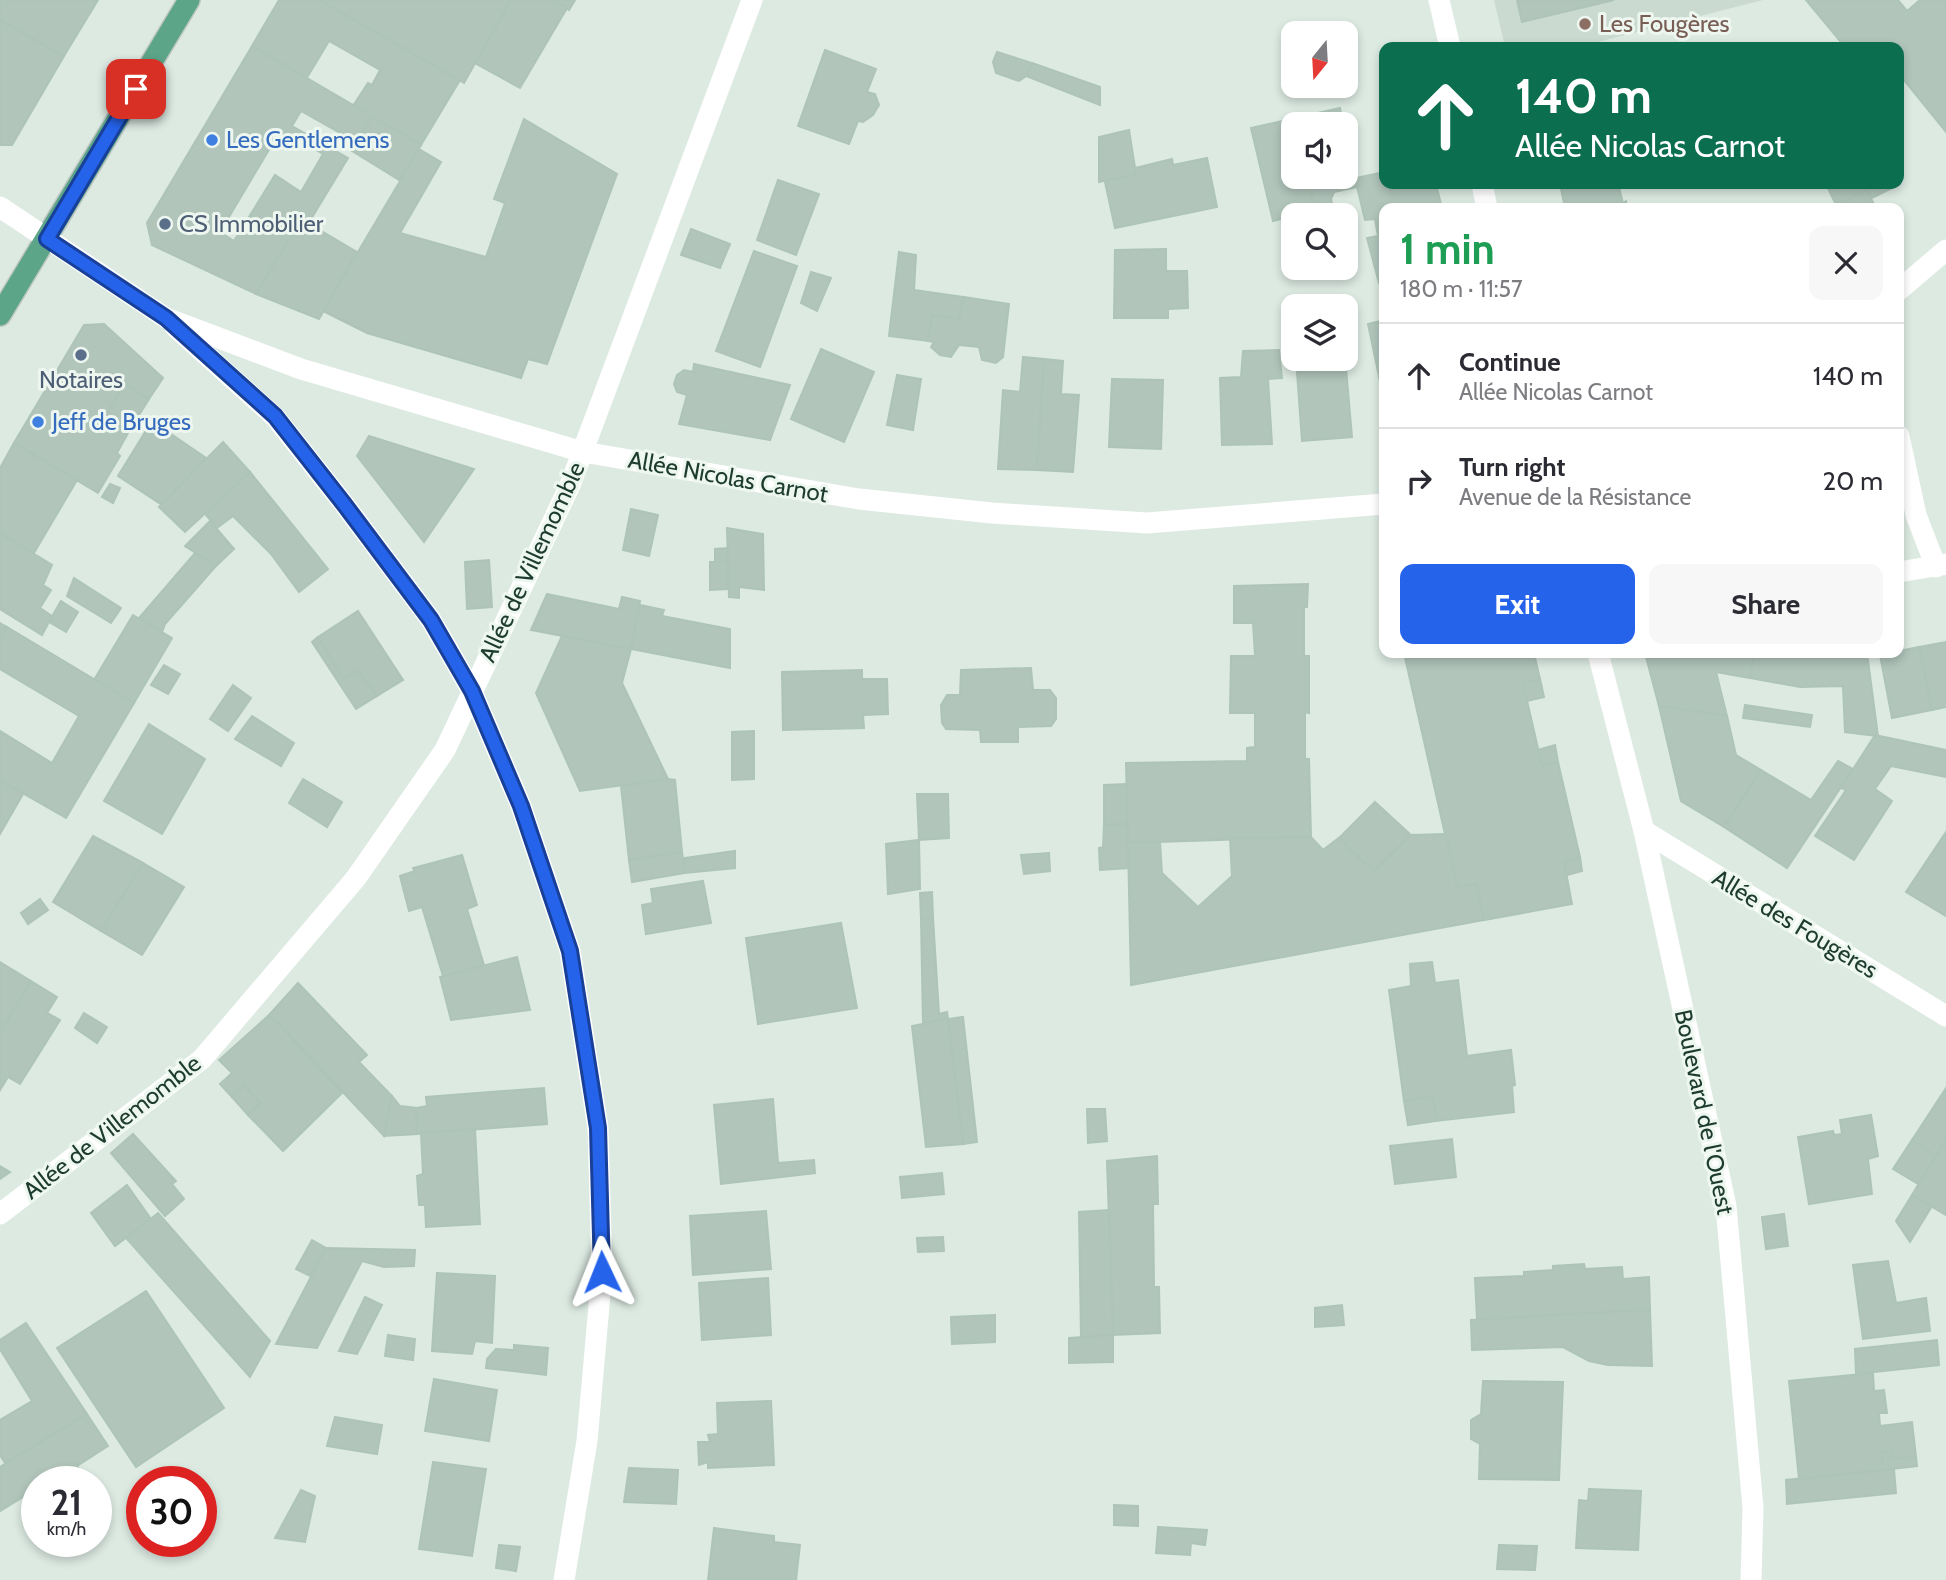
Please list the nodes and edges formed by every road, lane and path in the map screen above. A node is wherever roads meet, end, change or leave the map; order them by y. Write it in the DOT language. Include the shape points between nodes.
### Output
graph roads {
  1 [pos="189,0"];
  2 [pos="752,0"];
  3 [pos="1439,0"];
  4 [pos="1449,42"];
  5 [pos="0,207"];
  6 [pos="47,239"];
  7 [pos="1946,250"];
  8 [pos="1904,286"];
  9 [pos="0,316"];
  10 [pos="166,318"];
  11 [pos="583,452"];
  12 [pos="1904,459"];
  13 [pos="1379,504"];
  14 [pos="1941,565"];
  15 [pos="1904,571"];
  16 [pos="1599,658"];
  17 [pos="472,691"];
  18 [pos="1644,831"];
  19 [pos="1946,1016"];
  20 [pos="0,1214"];
  21 [pos="564,1580"];
  22 [pos="1751,1580"];
  1 -- 6 [label="main road"];
  2 -- 11 [label="street, Allée de Villemomble"];
  3 -- 4 [label="street"];
  5 -- 6 [label="street, Allée Nicolas Carnot"];
  6 -- 9 [label="main road"];
  6 -- 10 [label="street, Allée Nicolas Carnot"];
  7 -- 8 [label="street"];
  10 -- 11 [label="street, Allée Nicolas Carnot" via="301,369"];
  10 -- 17 [label="street" via="275,416 431,620"];
  11 -- 13 [label="street, Allée Nicolas Carnot" via="859,499 1147,523"];
  11 -- 17 [label="street, Allée de Villemomble"];
  12 -- 14 [label="street" via="1916,515"];
  14 -- 15 [label="street"];
  16 -- 18 [label="street, Boulevard de l'Ouest"];
  17 -- 20 [label="street, Allée de Villemomble" via="445,750 356,878 202,1059"];
  17 -- 21 [label="street" via="521,806 570,951 598,1128 602,1272 587,1441"];
  18 -- 19 [label="street, Allée des Fougères"];
  18 -- 22 [label="street, Boulevard de l'Ouest" via="1726,1206 1752,1508"];
}
